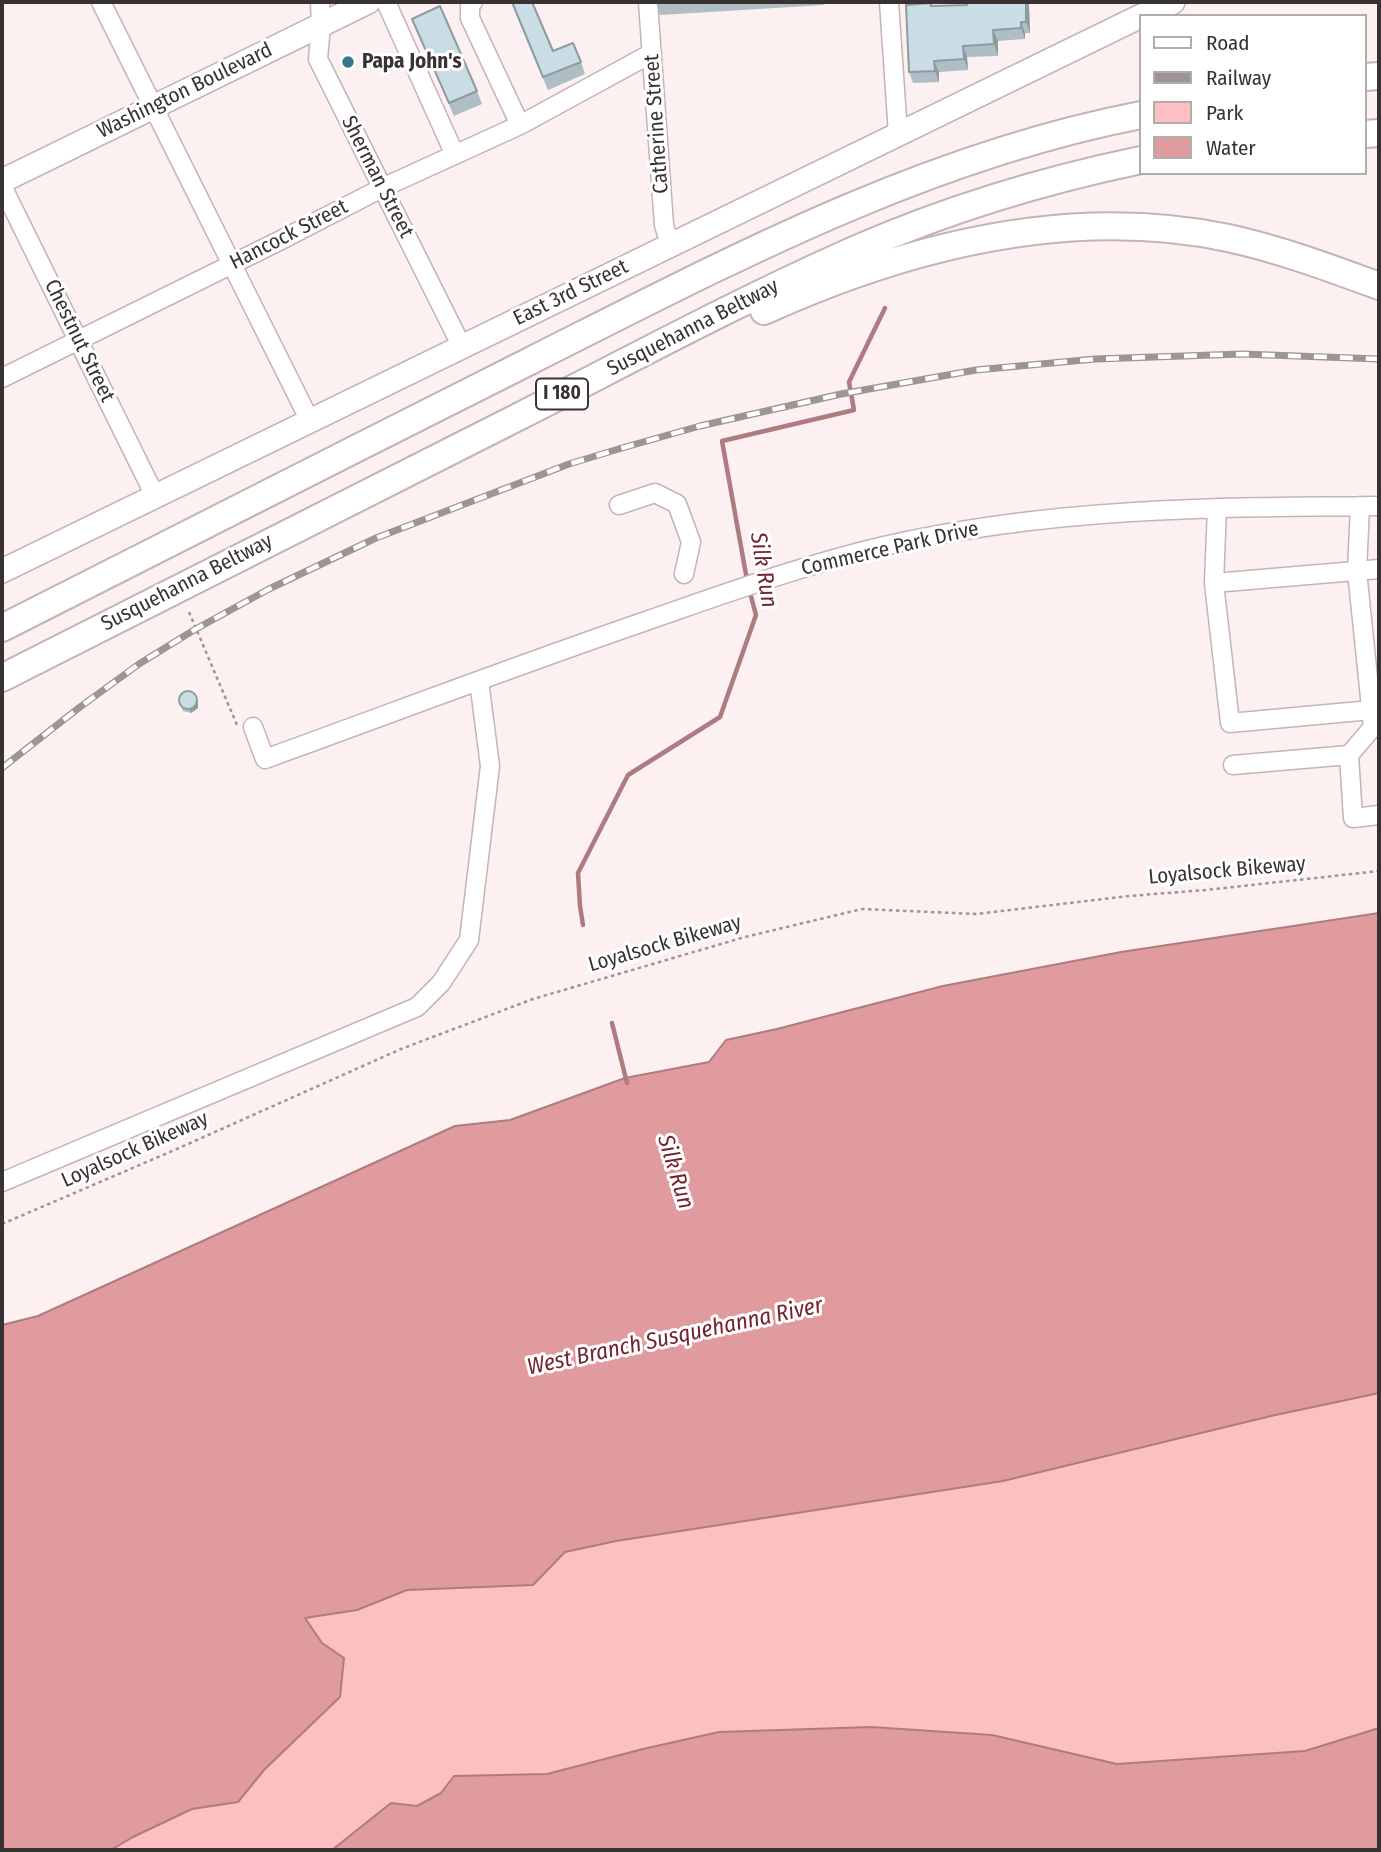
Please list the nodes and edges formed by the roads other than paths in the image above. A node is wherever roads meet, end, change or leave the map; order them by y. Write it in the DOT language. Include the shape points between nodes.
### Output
graph roads {
  1 [pos="101,2"];
  2 [pos="320,2"];
  3 [pos="368,2"];
  4 [pos="386,2"];
  5 [pos="472,2"];
  6 [pos="648,2"];
  7 [pos="889,2"];
  8 [pos="1173,2"];
  9 [pos="1146,14"];
  10 [pos="1140,17"];
  11 [pos="321,25"];
  12 [pos="652,53"];
  13 [pos="153,106"];
  14 [pos="1140,113"];
  15 [pos="520,124"];
  16 [pos="898,134"];
  17 [pos="455,155"];
  18 [pos="1140,160"];
  19 [pos="2,183"];
  20 [pos="382,188"];
  21 [pos="670,245"];
  22 [pos="232,264"];
  23 [pos="1379,286"];
  24 [pos="78,341"];
  25 [pos="462,347"];
  26 [pos="2,378"];
  27 [pos="310,421"];
  28 [pos="499,426"];
  29 [pos="155,496"];
  30 [pos="619,505"];
  31 [pos="1360,506"];
  32 [pos="1379,506"];
  33 [pos="1217,508"];
  34 [pos="1379,569"];
  35 [pos="2,571"];
  36 [pos="1357,571"];
  37 [pos="684,574"];
  38 [pos="1214,583"];
  39 [pos="2,628"];
  40 [pos="2,678"];
  41 [pos="1373,679"];
  42 [pos="479,681"];
  43 [pos="1374,722"];
  44 [pos="246,730"];
  45 [pos="1349,755"];
  46 [pos="1233,765"];
  47 [pos="1379,814"];
  48 [pos="2,1182"];
  1 -- 13 [label="street"];
  2 -- 11 [label="street, Sherman Street"];
  3 -- 11 [label="main road, Washington Boulevard"];
  4 -- 17 [label="street"];
  5 -- 15 [label="street" via="470,19"];
  6 -- 12 [label="street, Catherine Street"];
  7 -- 16 [label="street"];
  8 -- 9 [label="main road, East 3rd Street"];
  10 -- 16 [label="main road, East 3rd Street"];
  11 -- 13 [label="main road, Washington Boulevard"];
  11 -- 20 [label="street, Sherman Street" via="318,59"];
  12 -- 15 [label="street, Hancock Street"];
  12 -- 21 [label="street, Catherine Street" via="664,225"];
  13 -- 19 [label="main road, Washington Boulevard"];
  13 -- 22 [label="street"];
  14 -- 39 [label="highway, Susquehanna Beltway / I 180" via="982,156 845,208 720,265"];
  15 -- 17 [label="street, Hancock Street"];
  16 -- 21 [label="main road, East 3rd Street"];
  17 -- 20 [label="street, Hancock Street"];
  18 -- 28 [label="highway, Susquehanna Beltway / I 180" via="994,198 860,248"];
  19 -- 24 [label="street, Chestnut Street"];
  20 -- 22 [label="street, Hancock Street"];
  20 -- 25 [label="street, Sherman Street"];
  21 -- 25 [label="main road, East 3rd Street"];
  22 -- 24 [label="street, Hancock Street"];
  22 -- 27 [label="street"];
  23 -- 28 [label="highway" via="1262,246 1175,229 1083,226 992,237 845,278"];
  24 -- 26 [label="street, Hancock Street"];
  24 -- 29 [label="street, Chestnut Street"];
  25 -- 27 [label="main road, East 3rd Street"];
  27 -- 29 [label="main road, East 3rd Street"];
  28 -- 40 [label="highway, Susquehanna Beltway / I 180"];
  29 -- 35 [label="main road, East 3rd Street"];
  30 -- 37 [label="street" via="654,493 677,504 691,542"];
  31 -- 32 [label="street, Commerce Park Drive"];
  31 -- 33 [label="street, Commerce Park Drive"];
  31 -- 36 [label="street"];
  33 -- 38 [label="street"];
  33 -- 42 [label="street, Commerce Park Drive" via="1034,520 883,547 764,581"];
  34 -- 36 [label="street"];
  36 -- 38 [label="street"];
  36 -- 41 [label="street"];
  38 -- 43 [label="street" via="1230,723"];
  41 -- 43 [label="street"];
  42 -- 44 [label="street, Commerce Park Drive" via="265,759"];
  42 -- 48 [label="street" via="490,766 471,926 469,940 441,983 417,1007"];
  43 -- 45 [label="street"];
  45 -- 46 [label="street"];
  45 -- 47 [label="street" via="1353,818"];
}
